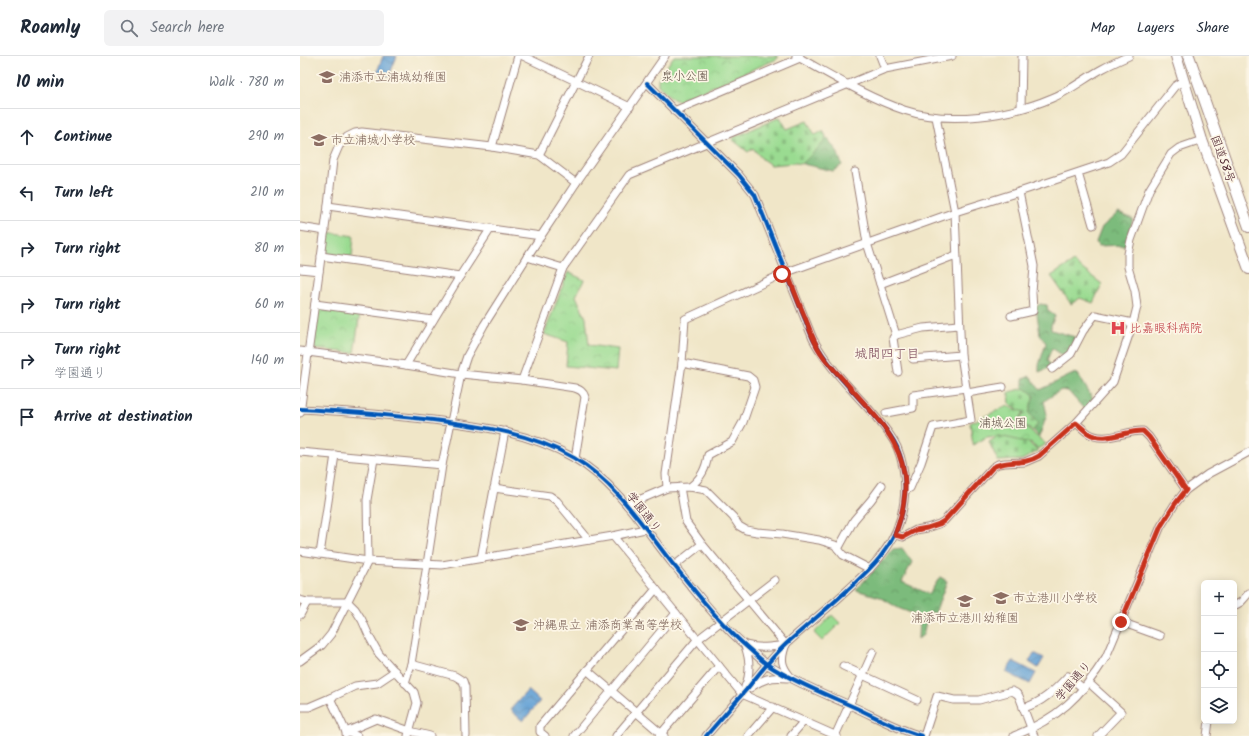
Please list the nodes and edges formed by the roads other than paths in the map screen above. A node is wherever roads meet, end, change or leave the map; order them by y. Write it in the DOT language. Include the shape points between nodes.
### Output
graph roads {
  1 [pos="518,56"];
  2 [pos="523,56"];
  3 [pos="589,56"];
  4 [pos="665,56"];
  5 [pos="880,56"];
  6 [pos="952,56"];
  7 [pos="1022,56"];
  8 [pos="1129,56"];
  9 [pos="1176,56"];
  10 [pos="1189,56"];
  11 [pos="799,57"];
  12 [pos="885,69"];
  13 [pos="1184,80"];
  14 [pos="576,81"];
  15 [pos="647,83"];
  16 [pos="848,84"];
  17 [pos="630,107"];
  18 [pos="1021,108"];
  19 [pos="674,111"];
  20 [pos="936,117"];
  21 [pos="1202,140"];
  22 [pos="707,143"];
  23 [pos="492,147"];
  24 [pos="539,154"];
  25 [pos="855,172"];
  26 [pos="1078,172"];
  27 [pos="576,183"];
  28 [pos="1019,192"];
  29 [pos="328,206"];
  30 [pos="955,212"];
  31 [pos="1093,225"];
  32 [pos="1249,227"];
  33 [pos="300,228"];
  34 [pos="491,228"];
  35 [pos="325,231"];
  36 [pos="541,236"];
  37 [pos="867,243"];
  38 [pos="956,255"];
  39 [pos="321,256"];
  40 [pos="527,257"];
  41 [pos="300,268"];
  42 [pos="563,268"];
  43 [pos="1249,269"];
  44 [pos="319,271"];
  45 [pos="787,272"];
  46 [pos="460,276"];
  47 [pos="880,284"];
  48 [pos="315,304"];
  49 [pos="1011,316"];
  50 [pos="433,320"];
  51 [pos="1133,323"];
  52 [pos="959,325"];
  53 [pos="896,335"];
  54 [pos="300,351"];
  55 [pos="308,352"];
  56 [pos="961,355"];
  57 [pos="913,359"];
  58 [pos="682,363"];
  59 [pos="406,365"];
  60 [pos="1052,369"];
  61 [pos="898,372"];
  62 [pos="461,374"];
  63 [pos="522,380"];
  64 [pos="1003,387"];
  65 [pos="967,390"];
  66 [pos="300,409"];
  67 [pos="886,413"];
  68 [pos="300,414"];
  69 [pos="452,423"];
  70 [pos="1076,423"];
  71 [pos="505,431"];
  72 [pos="300,452"];
  73 [pos="1249,452"];
  74 [pos="335,455"];
  75 [pos="374,459"];
  76 [pos="575,459"];
  77 [pos="442,465"];
  78 [pos="882,485"];
  79 [pos="680,487"];
  80 [pos="690,487"];
  81 [pos="494,488"];
  82 [pos="667,488"];
  83 [pos="1186,490"];
  84 [pos="905,491"];
  85 [pos="627,505"];
  86 [pos="645,529"];
  87 [pos="895,535"];
  88 [pos="613,536"];
  89 [pos="589,540"];
  90 [pos="702,544"];
  91 [pos="838,549"];
  92 [pos="300,551"];
  93 [pos="320,554"];
  94 [pos="481,558"];
  95 [pos="368,561"];
  96 [pos="427,564"];
  97 [pos="674,566"];
  98 [pos="870,569"];
  99 [pos="775,580"];
  100 [pos="656,589"];
  101 [pos="1249,593"];
  102 [pos="749,599"];
  103 [pos="304,601"];
  104 [pos="348,602"];
  105 [pos="1237,604"];
  106 [pos="676,614"];
  107 [pos="300,615"];
  108 [pos="720,622"];
  109 [pos="1121,622"];
  110 [pos="1160,636"];
  111 [pos="697,640"];
  112 [pos="745,645"];
  113 [pos="786,645"];
  114 [pos="873,652"];
  115 [pos="300,661"];
  116 [pos="411,664"];
  117 [pos="767,664"];
  118 [pos="719,666"];
  119 [pos="843,666"];
  120 [pos="587,670"];
  121 [pos="395,671"];
  122 [pos="863,676"];
  123 [pos="792,679"];
  124 [pos="405,682"];
  125 [pos="1089,683"];
  126 [pos="1084,689"];
  127 [pos="611,692"];
  128 [pos="742,694"];
  129 [pos="330,698"];
  130 [pos="916,700"];
  131 [pos="850,705"];
  132 [pos="300,707"];
  133 [pos="773,707"];
  134 [pos="1024,708"];
  135 [pos="636,713"];
  136 [pos="804,721"];
  137 [pos="1208,724"];
  138 [pos="1033,732"];
  139 [pos="409,733"];
  140 [pos="346,734"];
  141 [pos="661,735"];
  142 [pos="358,736"];
  143 [pos="430,736"];
  144 [pos="466,736"];
  145 [pos="545,736"];
  146 [pos="574,736"];
  147 [pos="616,736"];
  148 [pos="706,736"];
  149 [pos="748,736"];
  150 [pos="791,736"];
  151 [pos="836,736"];
  152 [pos="923,736"];
  153 [pos="1014,736"];
  154 [pos="1098,736"];
  155 [pos="1206,736"];
  1 -- 23 [label="street"];
  2 -- 14 [label="street"];
  3 -- 14 [label="street"];
  4 -- 15 [label="street"];
  5 -- 12 [label="street"];
  6 -- 12 [label="street"];
  7 -- 18 [label="street"];
  8 -- 18 [label="street" via="1052,98"];
  9 -- 13 [label="highway, 国道58号"];
  10 -- 32 [label="highway, 国道58号"];
  11 -- 16 [label="street"];
  11 -- 19 [label="street"];
  12 -- 16 [label="street"];
  13 -- 21 [label="highway, 国道58号"];
  13 -- 26 [label="street" via="1175,86 1121,154 1109,162"];
  14 -- 17 [label="street"];
  14 -- 24 [label="street"];
  15 -- 17 [label="street"];
  15 -- 19 [label="street"];
  16 -- 20 [label="street" via="905,111"];
  16 -- 22 [label="street"];
  17 -- 27 [label="street"];
  18 -- 20 [label="street" via="979,116"];
  19 -- 22 [label="street"];
  20 -- 30 [label="street"];
  21 -- 43 [label="highway, 国道58号"];
  21 -- 51 [label="street" via="1171,154 1149,190 1128,254 1128,267 1136,300"];
  22 -- 42 [label="street" via="629,175"];
  22 -- 45 [label="street" via="755,195"];
  23 -- 24 [label="street"];
  23 -- 29 [label="street" via="362,132 350,134 343,141 333,160"];
  24 -- 27 [label="street"];
  25 -- 37 [label="street"];
  26 -- 28 [label="street"];
  26 -- 31 [label="street"];
  27 -- 36 [label="street"];
  28 -- 30 [label="street"];
  28 -- 49 [label="street" via="1034,266 1033,311"];
  29 -- 34 [label="street"];
  29 -- 35 [label="street"];
  30 -- 37 [label="street"];
  30 -- 38 [label="street"];
  33 -- 35 [label="street"];
  34 -- 36 [label="street"];
  34 -- 46 [label="street"];
  35 -- 39 [label="street"];
  36 -- 40 [label="street"];
  37 -- 45 [label="street"];
  37 -- 47 [label="street"];
  38 -- 47 [label="street"];
  38 -- 52 [label="street"];
  39 -- 44 [label="street"];
  39 -- 46 [label="street"];
  40 -- 42 [label="street"];
  40 -- 62 [label="street" via="474,342"];
  41 -- 44 [label="street"];
  42 -- 63 [label="street"];
  44 -- 48 [label="street"];
  45 -- 58 [label="street" via="685,319"];
  45 -- 84 [label="street" via="820,352 877,418 896,446 902,464"];
  46 -- 50 [label="street"];
  47 -- 53 [label="street"];
  48 -- 50 [label="street"];
  48 -- 55 [label="street"];
  50 -- 59 [label="street"];
  51 -- 60 [label="street" via="1095,315 1071,354"];
  51 -- 70 [label="street" via="1113,382"];
  52 -- 53 [label="street" via="923,328"];
  52 -- 56 [label="street"];
  53 -- 61 [label="street" via="893,338"];
  54 -- 55 [label="street"];
  55 -- 59 [label="street"];
  55 -- 66 [label="street"];
  56 -- 57 [label="street"];
  56 -- 65 [label="street"];
  58 -- 80 [label="street" via="748,376 753,380 755,387 743,422 732,442 708,455 707,466"];
  58 -- 82 [label="street" via="666,474"];
  59 -- 62 [label="street"];
  62 -- 63 [label="street"];
  62 -- 69 [label="street"];
  63 -- 76 [label="street" via="575,388 584,393 586,397"];
  64 -- 65 [label="street"];
  65 -- 67 [label="street" via="913,395 913,408"];
  65 -- 84 [label="street" via="971,420 933,427 910,488"];
  66 -- 68 [label="street"];
  66 -- 69 [label="street, 学園通り" via="398,416"];
  69 -- 71 [label="street, 学園通り"];
  69 -- 77 [label="street"];
  70 -- 83 [label="street" via="1096,436 1106,437 1143,431"];
  70 -- 87 [label="street" via="1034,459 993,467 944,521 903,537"];
  71 -- 76 [label="street, 学園通り" via="556,448"];
  71 -- 81 [label="street"];
  72 -- 74 [label="street"];
  73 -- 83 [label="street, 学園通り" via="1208,474"];
  74 -- 75 [label="street"];
  74 -- 93 [label="street"];
  75 -- 77 [label="street"];
  75 -- 95 [label="street" via="367,504"];
  76 -- 85 [label="street, 学園通り" via="593,471"];
  77 -- 96 [label="street"];
  78 -- 91 [label="street" via="854,520"];
  79 -- 80 [label="street"];
  79 -- 82 [label="street"];
  79 -- 90 [label="street" via="686,522"];
  80 -- 91 [label="street" via="706,490 739,526 746,530 818,540 835,545"];
  81 -- 89 [label="street" via="554,498"];
  81 -- 94 [label="street"];
  82 -- 85 [label="street"];
  83 -- 109 [label="street, 学園通り" via="1161,526"];
  84 -- 87 [label="street"];
  85 -- 86 [label="street, 学園通り"];
  86 -- 88 [label="street"];
  86 -- 97 [label="street, 学園通り"];
  87 -- 98 [label="street"];
  88 -- 89 [label="street"];
  88 -- 100 [label="street"];
  89 -- 94 [label="street"];
  90 -- 97 [label="street"];
  90 -- 102 [label="street"];
  91 -- 98 [label="street" via="843,555"];
  92 -- 93 [label="street"];
  93 -- 95 [label="street"];
  94 -- 96 [label="street"];
  95 -- 96 [label="street"];
  95 -- 104 [label="street"];
  96 -- 116 [label="street"];
  97 -- 108 [label="street, 学園通り"];
  98 -- 113 [label="street"];
  99 -- 102 [label="street"];
  100 -- 106 [label="street"];
  100 -- 120 [label="street"];
  101 -- 105 [label="street"];
  102 -- 108 [label="street"];
  102 -- 113 [label="street"];
  103 -- 104 [label="street"];
  103 -- 107 [label="street"];
  104 -- 115 [label="street" via="331,634"];
  104 -- 121 [label="street" via="358,613 379,654"];
  106 -- 111 [label="street"];
  106 -- 127 [label="street"];
  108 -- 111 [label="street"];
  108 -- 112 [label="street, 学園通り"];
  109 -- 110 [label="street"];
  109 -- 125 [label="street, 学園通り" via="1106,657"];
  111 -- 118 [label="street"];
  111 -- 135 [label="street"];
  112 -- 113 [label="street"];
  112 -- 117 [label="street, 学園通り"];
  112 -- 128 [label="street" via="750,668"];
  113 -- 117 [label="street"];
  113 -- 123 [label="street" via="781,660"];
  114 -- 122 [label="street"];
  116 -- 124 [label="street"];
  116 -- 144 [label="street" via="455,676 463,681"];
  117 -- 123 [label="street, 学園通り"];
  117 -- 128 [label="street"];
  118 -- 128 [label="street"];
  118 -- 141 [label="street"];
  119 -- 122 [label="street"];
  120 -- 127 [label="street"];
  120 -- 145 [label="street" via="540,726 540,732"];
  121 -- 124 [label="street"];
  121 -- 129 [label="street" via="377,683 355,686"];
  122 -- 130 [label="street"];
  122 -- 131 [label="street"];
  123 -- 128 [label="street" via="770,677"];
  123 -- 131 [label="street, 学園通り"];
  124 -- 139 [label="street" via="414,692 417,703"];
  125 -- 126 [label="street, 学園通り"];
  125 -- 154 [label="street" via="1121,712"];
  126 -- 134 [label="street" via="1068,676 1050,694"];
  126 -- 138 [label="street, 学園通り"];
  127 -- 135 [label="street"];
  127 -- 146 [label="street"];
  128 -- 133 [label="street"];
  128 -- 148 [label="street"];
  129 -- 132 [label="street"];
  129 -- 140 [label="street"];
  131 -- 151 [label="street"];
  131 -- 152 [label="street, 学園通り" via="910,733"];
  133 -- 136 [label="street"];
  133 -- 149 [label="street"];
  134 -- 138 [label="street"];
  134 -- 152 [label="street" via="1019,696 1012,691 979,700 954,700 937,696"];
  135 -- 141 [label="street"];
  135 -- 147 [label="street"];
  136 -- 150 [label="street"];
  136 -- 151 [label="street"];
  137 -- 155 [label="street"];
  138 -- 153 [label="street, 学園通り"];
  139 -- 140 [label="street" via="376,719"];
  139 -- 143 [label="street"];
  140 -- 142 [label="street"];
}
